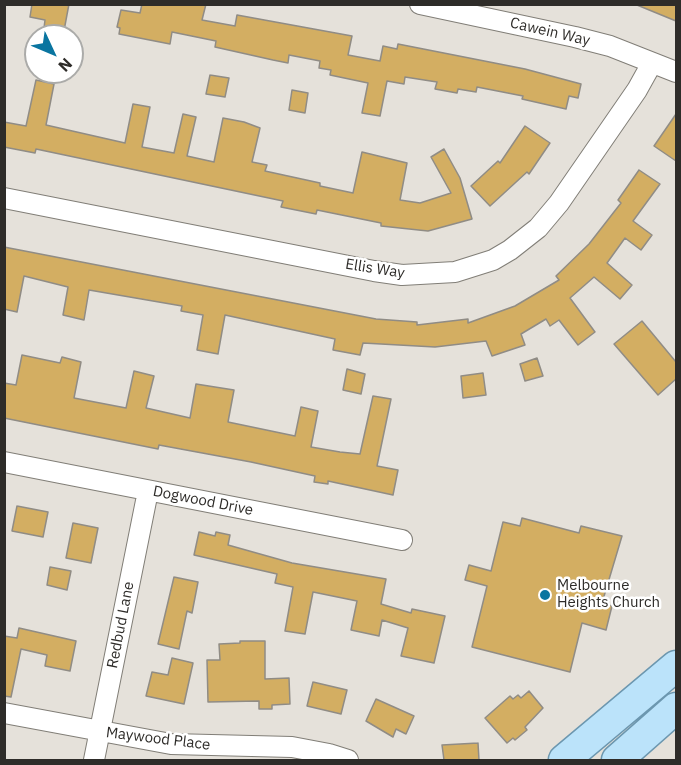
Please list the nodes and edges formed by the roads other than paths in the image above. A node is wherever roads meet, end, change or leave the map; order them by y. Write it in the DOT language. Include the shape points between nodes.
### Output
graph roads {
  1 [pos="420,4"];
  2 [pos="652,63"];
  3 [pos="676,72"];
  4 [pos="4,198"];
  5 [pos="4,462"];
  6 [pos="148,491"];
  7 [pos="402,540"];
  8 [pos="676,666"];
  9 [pos="676,708"];
  10 [pos="4,713"];
  11 [pos="101,733"];
  12 [pos="94,760"];
  13 [pos="348,760"];
  14 [pos="564,760"];
  15 [pos="616,760"];
  1 -- 2 [label="street, Cawein Way" via="610,46"];
  2 -- 3 [label="street, Cawein Way"];
  2 -- 4 [label="street, Ellis Way" via="559,203 538,228 493,260 455,272 402,275 374,271"];
  5 -- 6 [label="street, Dogwood Drive"];
  6 -- 7 [label="street, Dogwood Drive"];
  6 -- 11 [label="street, Redbud Lane"];
  8 -- 14 [label="main road"];
  9 -- 15 [label="main road"];
  10 -- 11 [label="street, Maywood Place"];
  11 -- 12 [label="street, Redbud Lane"];
  11 -- 13 [label="street, Maywood Place" via="171,744 292,747"];
}
